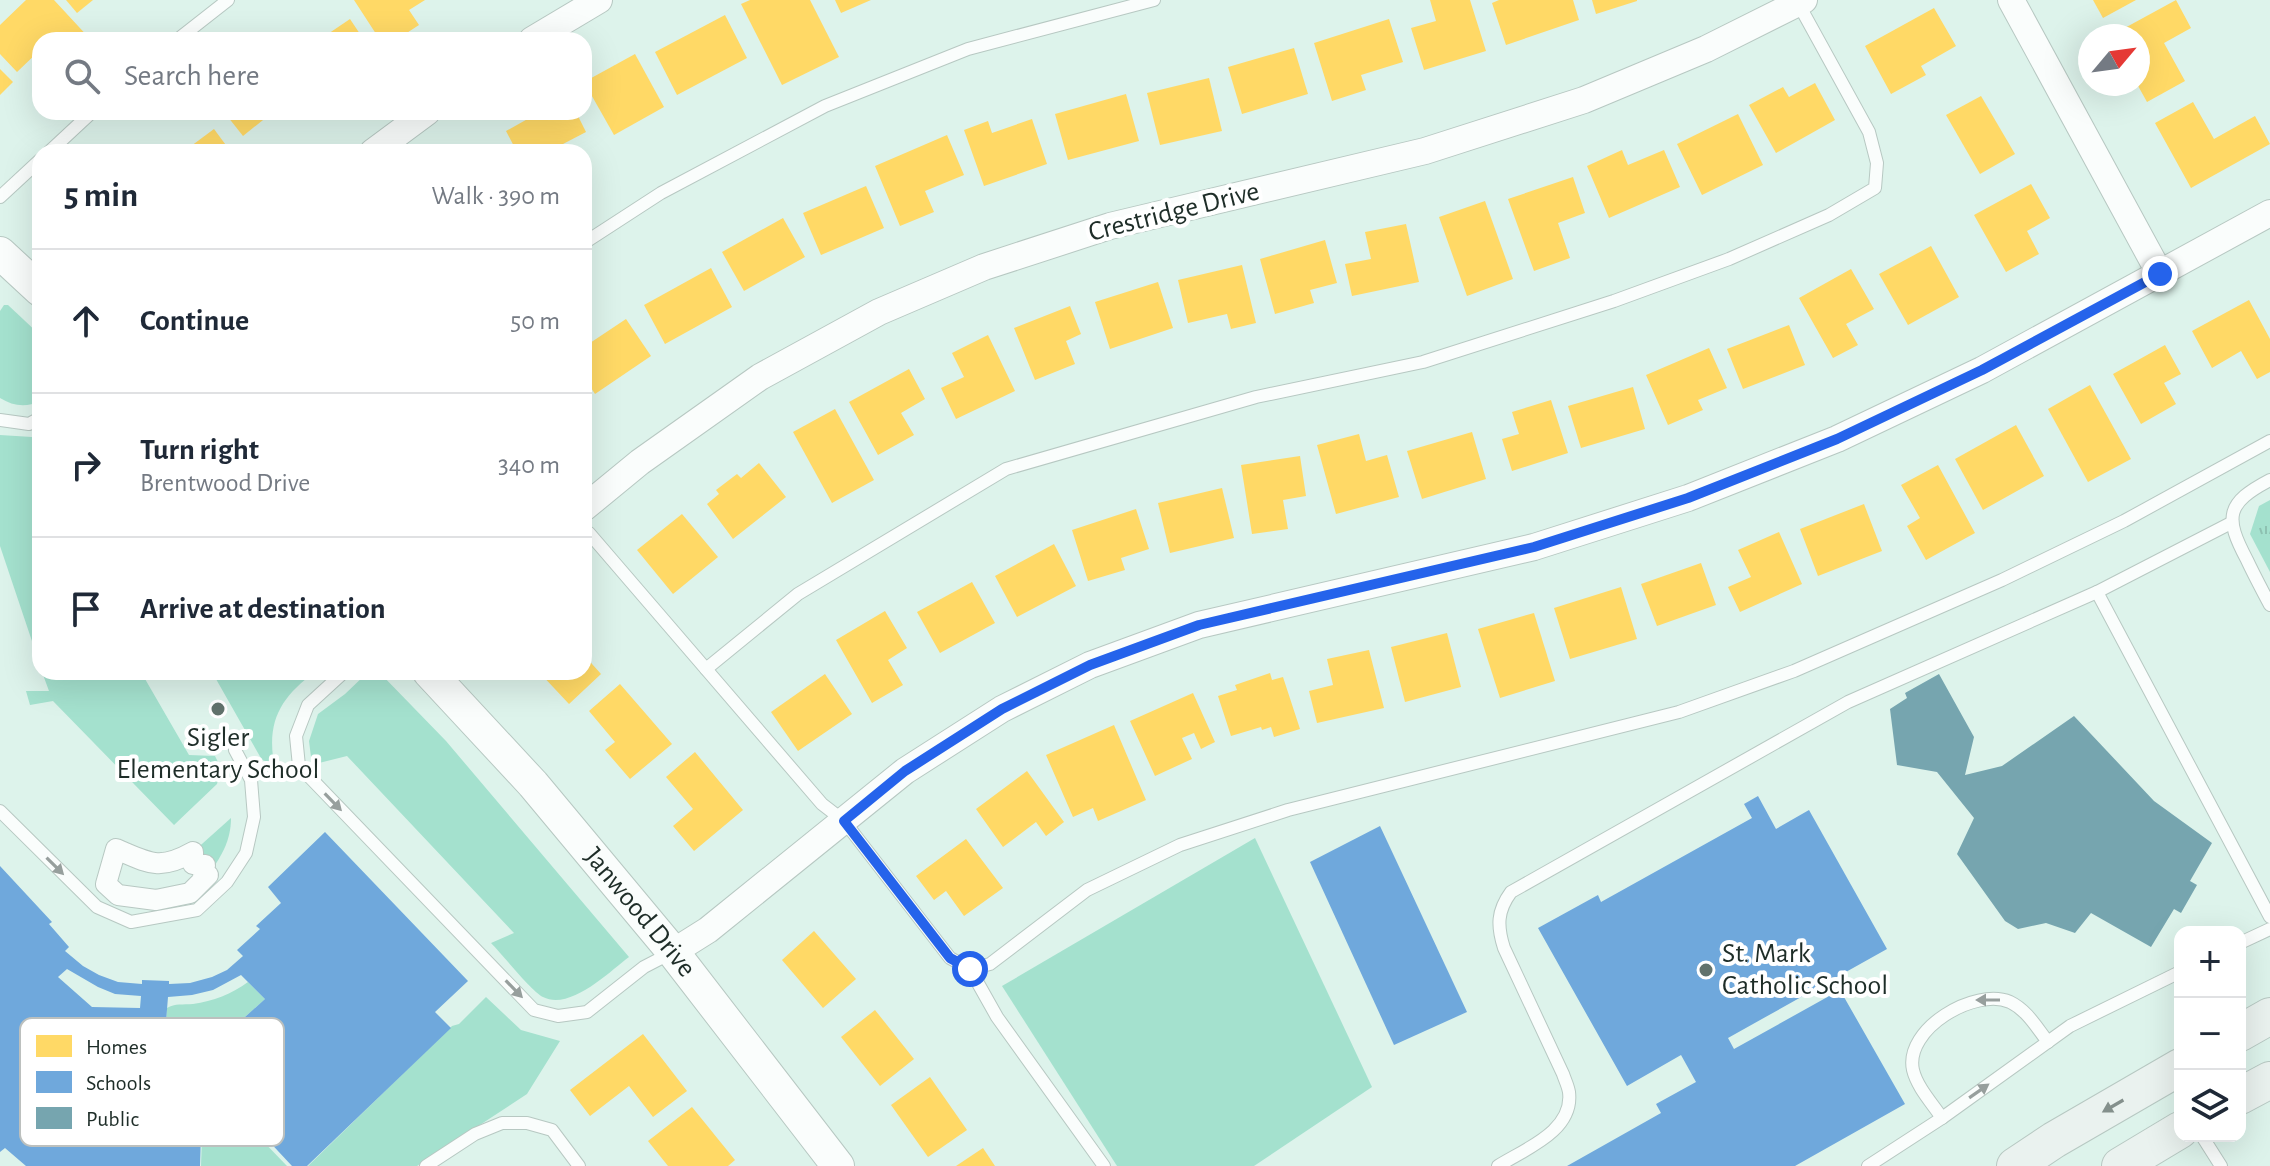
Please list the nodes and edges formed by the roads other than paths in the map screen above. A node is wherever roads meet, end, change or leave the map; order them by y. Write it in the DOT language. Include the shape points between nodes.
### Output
graph roads {
  1 [pos="228,0"];
  2 [pos="599,0"];
  3 [pos="1154,0"];
  4 [pos="2011,0"];
  5 [pos="1800,1"];
  6 [pos="187,32"];
  7 [pos="545,32"];
  8 [pos="83,120"];
  9 [pos="416,120"];
  10 [pos="58,144"];
  11 [pos="384,144"];
  12 [pos="32,167"];
  13 [pos="0,197"];
  14 [pos="2270,213"];
  15 [pos="592,238"];
  16 [pos="0,253"];
  17 [pos="2160,274"];
  18 [pos="32,283"];
  19 [pos="0,420"];
  20 [pos="32,422"];
  21 [pos="2270,441"];
  22 [pos="2270,480"];
  23 [pos="592,501"];
  24 [pos="2231,523"];
  25 [pos="592,537"];
  26 [pos="2097,592"];
  27 [pos="2270,605"];
  28 [pos="706,669"];
  29 [pos="335,680"];
  30 [pos="436,680"];
  31 [pos="235,750"];
  32 [pos="0,811"];
  33 [pos="844,821"];
  34 [pos="193,852"];
  35 [pos="2270,917"];
  36 [pos="2270,929"];
  37 [pos="2246,940"];
  38 [pos="673,952"];
  39 [pos="970,969"];
  40 [pos="2174,975"];
  41 [pos="2270,1016"];
  42 [pos="2246,1030"];
  43 [pos="2048,1042"];
  44 [pos="2175,1070"];
  45 [pos="2270,1080"];
  46 [pos="2246,1093"];
  47 [pos="1942,1118"];
  48 [pos="2174,1134"];
  49 [pos="2206,1142"];
  50 [pos="426,1166"];
  51 [pos="579,1166"];
  52 [pos="838,1166"];
  53 [pos="1104,1166"];
  54 [pos="1498,1166"];
  55 [pos="1868,1166"];
  56 [pos="2015,1166"];
  57 [pos="2120,1166"];
  58 [pos="2221,1166"];
  1 -- 6 [label="lane"];
  2 -- 7 [label="street"];
  3 -- 15 [label="lane" via="968,49 825,106 661,193"];
  4 -- 17 [label="street"];
  5 -- 23 [label="street, Crestridge Drive" via="1706,49 1584,100 1439,147 1110,226 984,267 879,312 760,377"];
  5 -- 28 [label="lane" via="1869,132 1877,163 1875,188 1864,195 1729,259 1599,306 1423,362 1256,397 1006,469 798,594"];
  8 -- 10 [label="lane"];
  9 -- 11 [label="street"];
  12 -- 13 [label="lane"];
  14 -- 17 [label="street"];
  16 -- 18 [label="street"];
  17 -- 33 [label="street" via="1982,370 1688,498 1534,547 1199,625 1090,665 1002,709 905,771"];
  19 -- 20 [label="lane"];
  21 -- 39 [label="lane" via="2056,554 1794,671 1679,712 1288,810 1180,845 1087,890 990,964"];
  22 -- 24 [label="lane" via="2242,498"];
  24 -- 26 [label="lane"];
  24 -- 27 [label="lane"];
  25 -- 28 [label="lane"];
  26 -- 35 [label="lane"];
  26 -- 54 [label="lane" via="1848,702 1511,892 1499,916 1499,931 1569,1092 1562,1122"];
  28 -- 33 [label="lane" via="822,804"];
  29 -- 38 [label="lane, one-way" via="308,705 296,736 299,766 534,1010 558,1016 587,1012 644,967"];
  30 -- 38 [label="street, Janwood Drive" via="533,784"];
  32 -- 31 [label="lane, one-way" via="97,907 131,922 197,910 227,882 246,853 254,817 251,780"];
  33 -- 38 [label="street"];
  33 -- 39 [label="lane" via="950,958"];
  34 -- 34 [label="street" via="152,865 116,849 106,884 118,895 139,899 190,893 208,875 203,874 205,865 193,864"];
  36 -- 37 [label="lane"];
  38 -- 52 [label="street, Janwood Drive"];
  39 -- 53 [label="lane" via="997,1017"];
  40 -- 43 [label="lane"];
  41 -- 42 [label="main road"];
  47 -- 43 [label="lane, one-way"];
  43 -- 47 [label="lane, one-way" via="2026,1013 2010,1002 1974,1000 1941,1019 1920,1038 1912,1069"];
  44 -- 56 [label="main road, one-way"];
  45 -- 46 [label="main road"];
  47 -- 55 [label="lane"];
  48 -- 57 [label="main road"];
  49 -- 58 [label="lane"];
  50 -- 51 [label="lane" via="475,1134 502,1123 527,1123 552,1130"];
}
